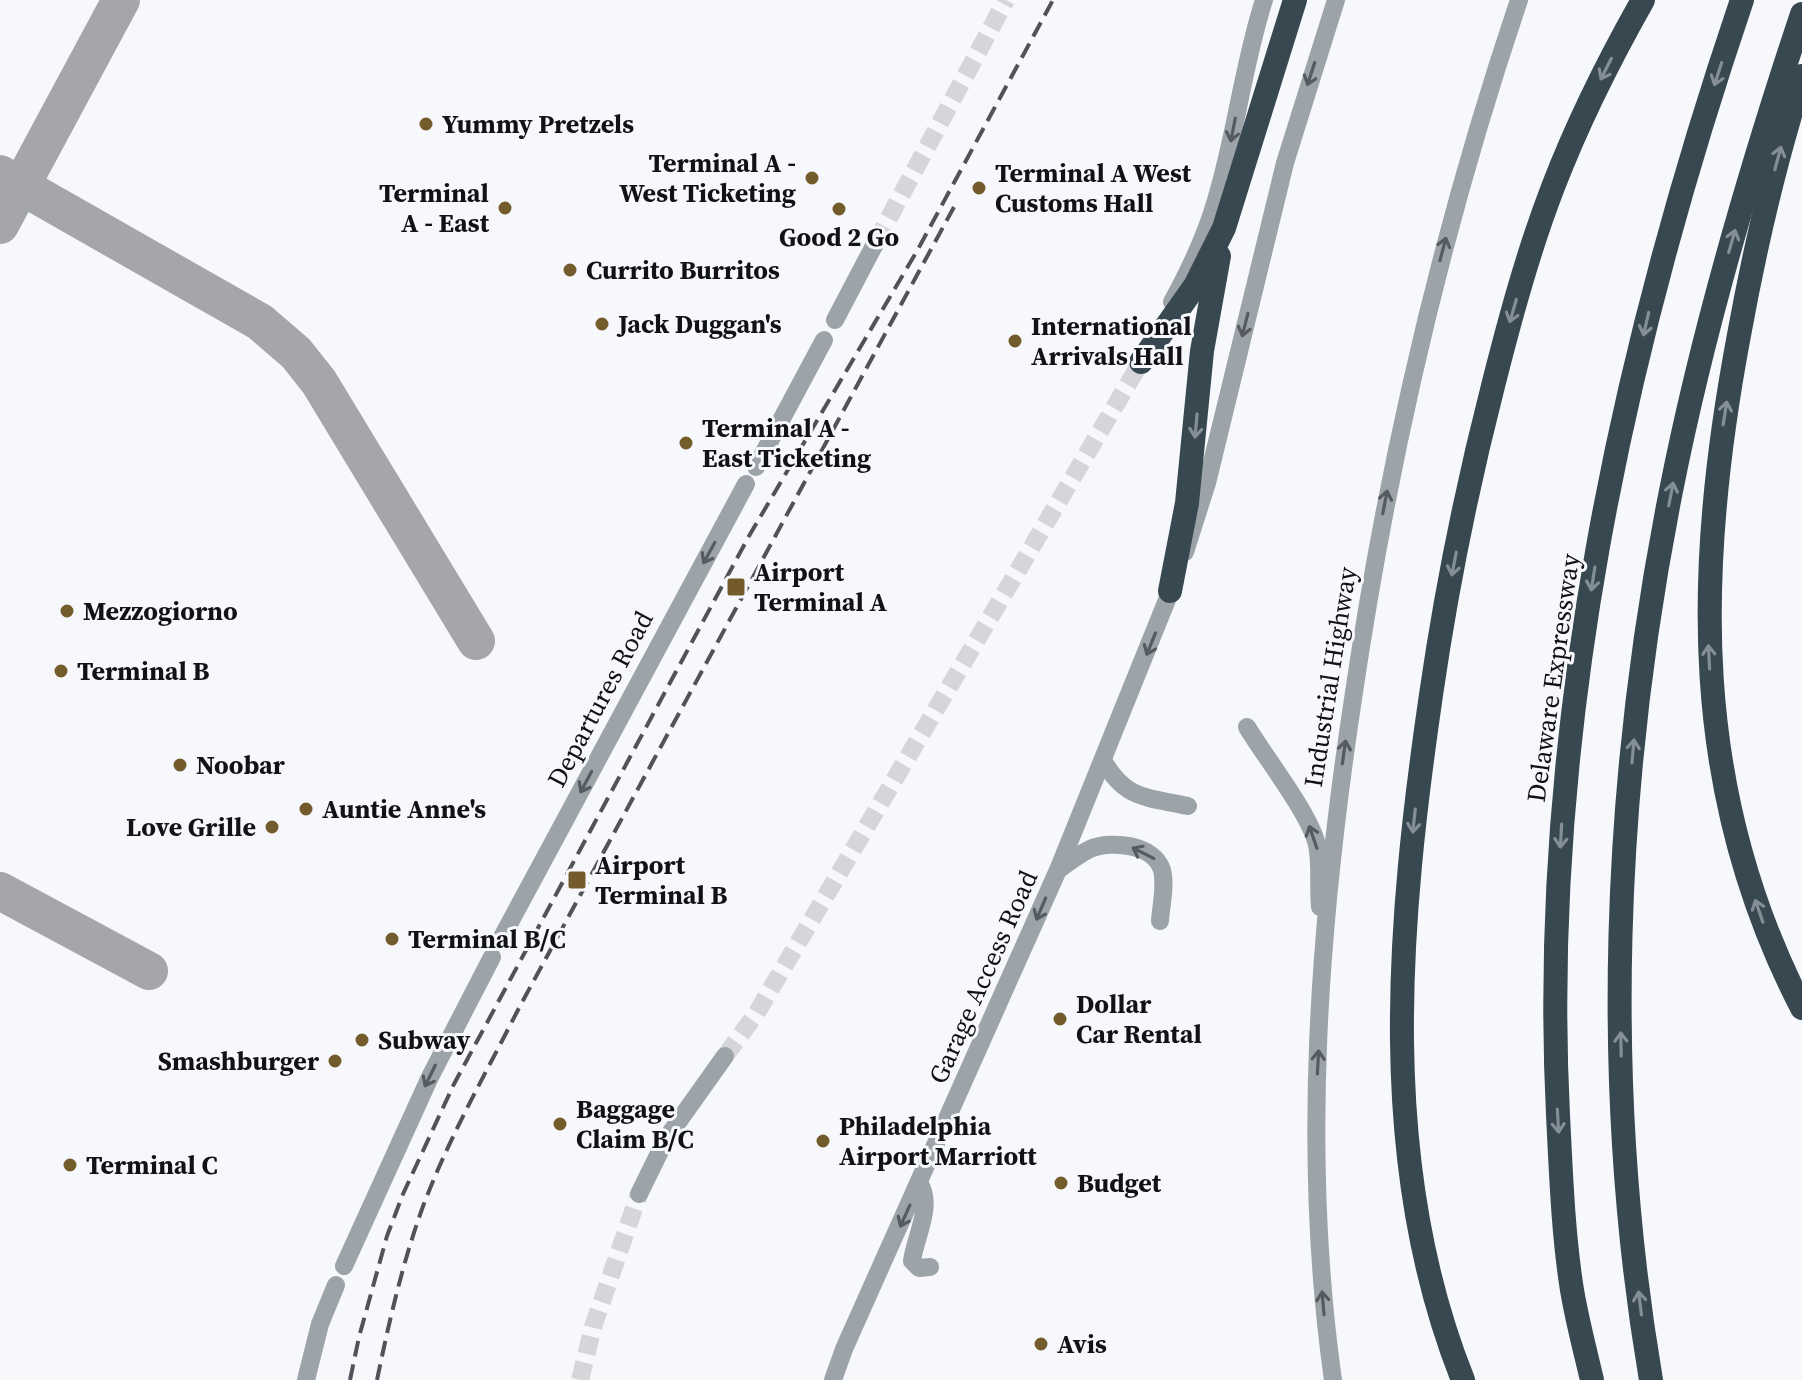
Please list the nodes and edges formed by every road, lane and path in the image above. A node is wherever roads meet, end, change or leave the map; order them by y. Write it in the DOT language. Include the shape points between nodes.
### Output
graph roads {
  1 [pos="1264,0"];
  2 [pos="1295,0"];
  3 [pos="1336,0"];
  4 [pos="1519,0"];
  5 [pos="1643,0"];
  6 [pos="1742,0"];
  7 [pos="1802,14"];
  8 [pos="1802,76"];
  9 [pos="1229,211"];
  10 [pos="876,242"];
  11 [pos="835,320"];
  12 [pos="824,340"];
  13 [pos="1141,362"];
  14 [pos="756,467"];
  15 [pos="746,484"];
  16 [pos="1170,591"];
  17 [pos="1247,727"];
  18 [pos="1103,760"];
  19 [pos="1188,806"];
  20 [pos="1058,870"];
  21 [pos="1160,921"];
  22 [pos="501,939"];
  23 [pos="1324,941"];
  24 [pos="492,957"];
  25 [pos="1802,1008"];
  26 [pos="725,1056"];
  27 [pos="919,1183"];
  28 [pos="639,1194"];
  29 [pos="344,1266"];
  30 [pos="930,1267"];
  31 [pos="336,1285"];
  32 [pos="1572,1290"];
  33 [pos="306,1380"];
  34 [pos="833,1380"];
  35 [pos="1333,1380"];
  36 [pos="1463,1380"];
  37 [pos="1575,1380"];
  38 [pos="1592,1380"];
  39 [pos="1651,1380"];
  1 -- 13 [label="street, one-way" via="1212,215"];
  2 -- 9 [label="highway"];
  3 -- 16 [label="street, Garage Access Road, one-way" via="1281,179 1195,528"];
  23 -- 4 [label="street, Industrial Highway, one-way" via="1366,607 1399,430 1448,230"];
  5 -- 36 [label="highway, one-way" via="1573,137 1518,293 1462,523 1419,775 1402,1028 1407,1157 1430,1282"];
  6 -- 32 [label="highway, Delaware Expressway, one-way" via="1691,159 1637,360 1598,552 1573,719 1555,978 1560,1148"];
  39 -- 7 [label="highway, one-way" via="1621,1067 1621,912 1635,721 1664,527 1697,377 1742,204"];
  25 -- 8 [label="highway, one-way" via="1762,920 1735,827 1716,731 1708,618 1713,507 1732,372 1774,173"];
  9 -- 13 [label="highway" via="1195,286"];
  9 -- 16 [label="highway, one-way" via="1204,336 1192,470"];
  10 -- 11 [label="street"];
  12 -- 14 [label="street"];
  15 -- 22 [label="street, Departures Road, one-way"];
  16 -- 18 [label="street, Garage Access Road, one-way"];
  23 -- 17 [label="street, one-way" via="1315,839"];
  18 -- 19 [label="street" via="1126,790"];
  18 -- 20 [label="street, Garage Access Road"];
  21 -- 20 [label="street, one-way" via="1162,871 1143,850 1097,847"];
  20 -- 27 [label="street, Garage Access Road, one-way"];
  35 -- 23 [label="street, Industrial Highway, one-way" via="1316,1186"];
  24 -- 29 [label="street, one-way" via="430,1077"];
  26 -- 28 [label="street" via="666,1139"];
  27 -- 30 [label="street" via="926,1204 912,1261 919,1268"];
  27 -- 34 [label="street, Garage Access Road, one-way"];
  31 -- 33 [label="street"];
  32 -- 37 [label="highway"];
  32 -- 38 [label="highway, Delaware Expressway"];
}
